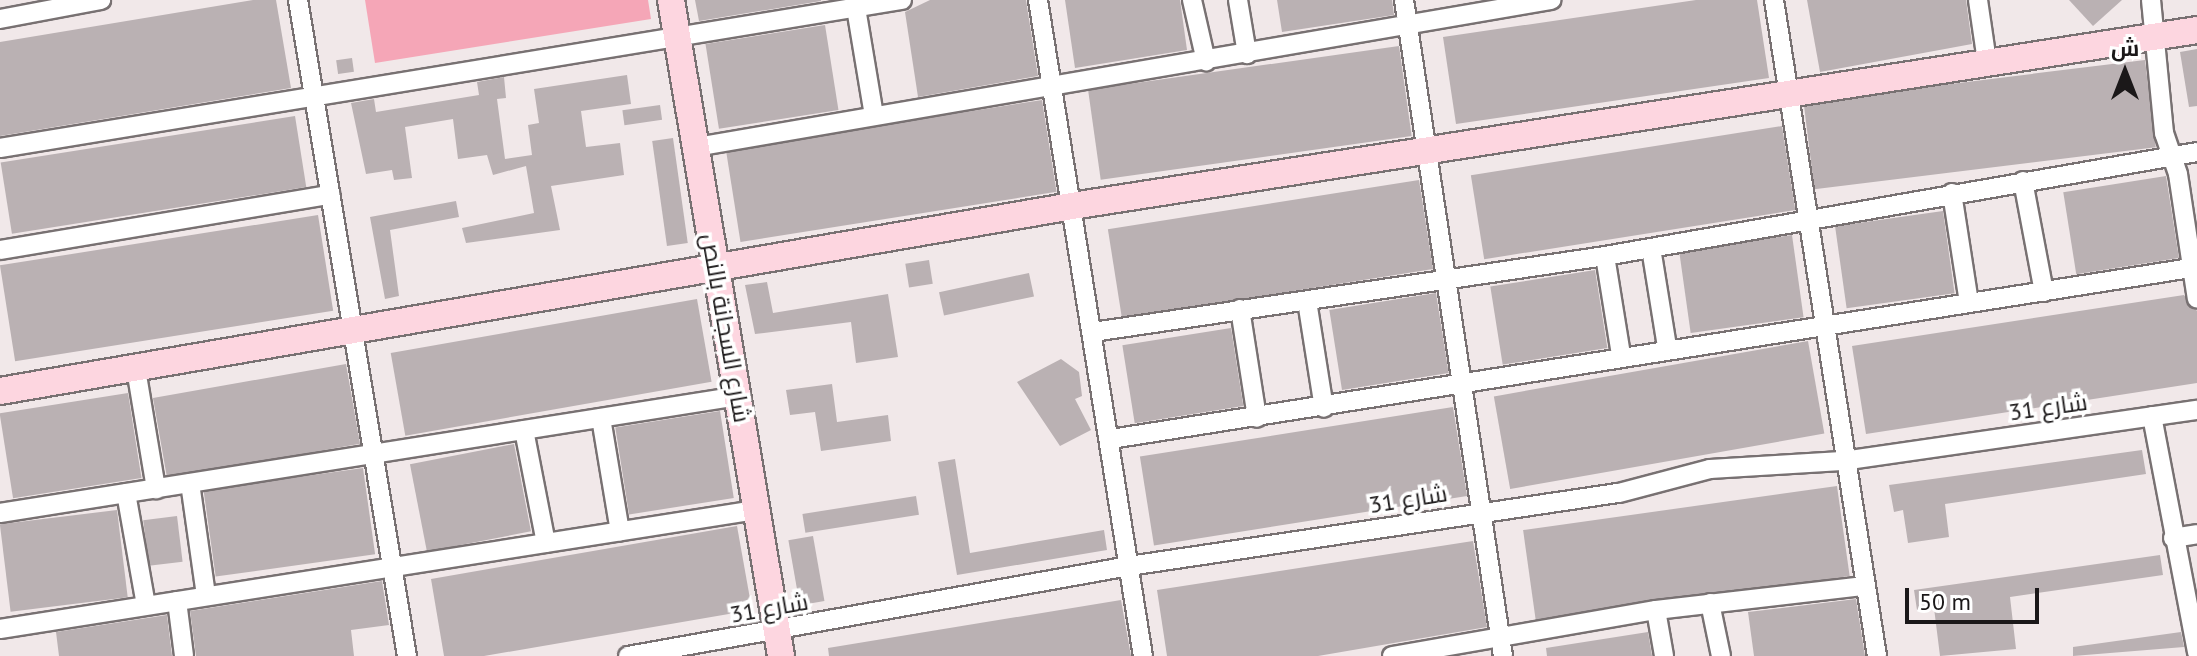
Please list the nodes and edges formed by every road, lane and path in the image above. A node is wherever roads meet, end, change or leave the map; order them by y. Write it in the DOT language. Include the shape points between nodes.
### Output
graph roads {
  1 [pos="101,0"];
  2 [pos="298,0"];
  3 [pos="671,0"];
  4 [pos="902,0"];
  5 [pos="1038,0"];
  6 [pos="1192,0"];
  7 [pos="1238,0"];
  8 [pos="1404,0"];
  9 [pos="1551,0"];
  10 [pos="1774,0"];
  11 [pos="1978,0"];
  12 [pos="2151,0"];
  13 [pos="856,8"];
  14 [pos="0,19"];
  15 [pos="1408,23"];
  16 [pos="2197,30"];
  17 [pos="677,37"];
  18 [pos="2153,37"];
  19 [pos="1247,54"];
  20 [pos="1206,61"];
  21 [pos="1987,62"];
  22 [pos="1052,89"];
  23 [pos="1787,95"];
  24 [pos="313,97"];
  25 [pos="874,116"];
  26 [pos="696,147"];
  27 [pos="0,148"];
  28 [pos="1428,149"];
  29 [pos="2197,152"];
  30 [pos="2169,157"];
  31 [pos="2023,181"];
  32 [pos="1952,193"];
  33 [pos="330,195"];
  34 [pos="1072,206"];
  35 [pos="1806,217"];
  36 [pos="1651,248"];
  37 [pos="0,250"];
  38 [pos="1605,256"];
  39 [pos="2195,268"];
  40 [pos="715,272"];
  41 [pos="1447,274"];
  42 [pos="2044,292"];
  43 [pos="2197,299"];
  44 [pos="1307,301"];
  45 [pos="1969,303"];
  46 [pos="1240,309"];
  47 [pos="1820,327"];
  48 [pos="353,330"];
  49 [pos="1093,332"];
  50 [pos="1667,347"];
  51 [pos="1621,355"];
  52 [pos="136,369"];
  53 [pos="1465,385"];
  54 [pos="0,391"];
  55 [pos="738,396"];
  56 [pos="1324,408"];
  57 [pos="2197,410"];
  58 [pos="2152,416"];
  59 [pos="601,418"];
  60 [pos="1257,418"];
  61 [pos="524,430"];
  62 [pos="1111,439"];
  63 [pos="374,454"];
  64 [pos="1842,461"];
  65 [pos="190,483"];
  66 [pos="156,489"];
  67 [pos="126,493"];
  68 [pos="756,510"];
  69 [pos="1480,512"];
  70 [pos="0,513"];
  71 [pos="620,531"];
  72 [pos="2197,534"];
  73 [pos="2173,538"];
  74 [pos="546,543"];
  75 [pos="1129,566"];
  76 [pos="393,567"];
  77 [pos="1865,586"];
  78 [pos="206,596"];
  79 [pos="177,601"];
  80 [pos="1710,603"];
  81 [pos="146,605"];
  82 [pos="1656,610"];
  83 [pos="0,629"];
  84 [pos="779,644"];
  85 [pos="1501,647"];
  86 [pos="2197,653"];
  87 [pos="184,656"];
  88 [pos="407,656"];
  89 [pos="628,656"];
  90 [pos="1143,656"];
  91 [pos="1392,656"];
  92 [pos="1664,656"];
  93 [pos="1721,656"];
  94 [pos="1877,656"];
  1 -- 14 [label="street"];
  2 -- 24 [label="street"];
  3 -- 17 [label="street, شارع السجانة بالنص"];
  4 -- 13 [label="street"];
  5 -- 22 [label="street"];
  6 -- 20 [label="street"];
  7 -- 19 [label="street"];
  8 -- 15 [label="street"];
  9 -- 15 [label="street"];
  10 -- 23 [label="street"];
  11 -- 21 [label="street"];
  12 -- 18 [label="street"];
  13 -- 17 [label="street"];
  13 -- 25 [label="street"];
  15 -- 19 [label="street"];
  15 -- 28 [label="street"];
  16 -- 18 [label="street"];
  17 -- 24 [label="street"];
  17 -- 26 [label="street, شارع السجانة بالنص"];
  18 -- 21 [label="street"];
  18 -- 30 [label="street"];
  19 -- 20 [label="street"];
  20 -- 22 [label="street"];
  21 -- 23 [label="street"];
  22 -- 25 [label="street"];
  22 -- 34 [label="street"];
  23 -- 28 [label="street"];
  23 -- 35 [label="street"];
  24 -- 27 [label="street"];
  24 -- 33 [label="street"];
  25 -- 26 [label="street"];
  26 -- 40 [label="street, شارع السجانة بالنص"];
  28 -- 34 [label="street"];
  28 -- 41 [label="street"];
  29 -- 30 [label="street"];
  30 -- 31 [label="street"];
  30 -- 39 [label="street"];
  31 -- 32 [label="street"];
  31 -- 42 [label="street"];
  32 -- 35 [label="street"];
  32 -- 45 [label="street"];
  33 -- 37 [label="street"];
  33 -- 48 [label="street"];
  34 -- 40 [label="street"];
  34 -- 49 [label="street"];
  35 -- 36 [label="street"];
  35 -- 47 [label="street"];
  36 -- 38 [label="street"];
  36 -- 50 [label="street"];
  38 -- 41 [label="street"];
  38 -- 51 [label="street"];
  39 -- 42 [label="street"];
  39 -- 43 [label="street"];
  40 -- 48 [label="street"];
  40 -- 55 [label="street, شارع السجانة بالنص"];
  41 -- 44 [label="street"];
  41 -- 53 [label="street"];
  42 -- 45 [label="street"];
  44 -- 46 [label="street"];
  44 -- 56 [label="street"];
  45 -- 47 [label="street"];
  46 -- 49 [label="street"];
  46 -- 60 [label="street"];
  47 -- 50 [label="street"];
  47 -- 64 [label="street"];
  48 -- 52 [label="street"];
  48 -- 63 [label="street"];
  49 -- 62 [label="street"];
  50 -- 51 [label="street"];
  51 -- 53 [label="street"];
  52 -- 54 [label="street"];
  52 -- 66 [label="street"];
  53 -- 56 [label="street"];
  53 -- 69 [label="street"];
  55 -- 59 [label="street"];
  55 -- 68 [label="street, شارع السجانة بالنص"];
  56 -- 60 [label="street"];
  57 -- 58 [label="street, شارع 31"];
  58 -- 64 [label="street, شارع 31"];
  58 -- 73 [label="street"];
  59 -- 61 [label="street"];
  59 -- 71 [label="street"];
  60 -- 62 [label="street"];
  61 -- 63 [label="street"];
  61 -- 74 [label="street"];
  62 -- 75 [label="street"];
  63 -- 65 [label="street"];
  63 -- 76 [label="street"];
  64 -- 69 [label="street, شارع 31" via="1710,469 1619,493"];
  64 -- 77 [label="street"];
  65 -- 66 [label="street"];
  65 -- 78 [label="street"];
  66 -- 67 [label="street"];
  67 -- 70 [label="street"];
  67 -- 81 [label="street"];
  68 -- 71 [label="street"];
  68 -- 84 [label="street, شارع السجانة بالنص"];
  69 -- 75 [label="street, شارع 31"];
  69 -- 85 [label="street"];
  71 -- 74 [label="street"];
  72 -- 73 [label="street"];
  73 -- 86 [label="street"];
  74 -- 76 [label="street"];
  75 -- 84 [label="street, شارع 31"];
  75 -- 90 [label="street"];
  76 -- 78 [label="street"];
  76 -- 88 [label="street"];
  77 -- 80 [label="street"];
  77 -- 94 [label="street"];
  78 -- 79 [label="street"];
  79 -- 81 [label="street"];
  79 -- 87 [label="street"];
  80 -- 82 [label="street"];
  80 -- 93 [label="street"];
  81 -- 83 [label="street"];
  82 -- 85 [label="street"];
  82 -- 92 [label="street"];
  84 -- 89 [label="street, شارع 31"];
  85 -- 91 [label="street"];
}
